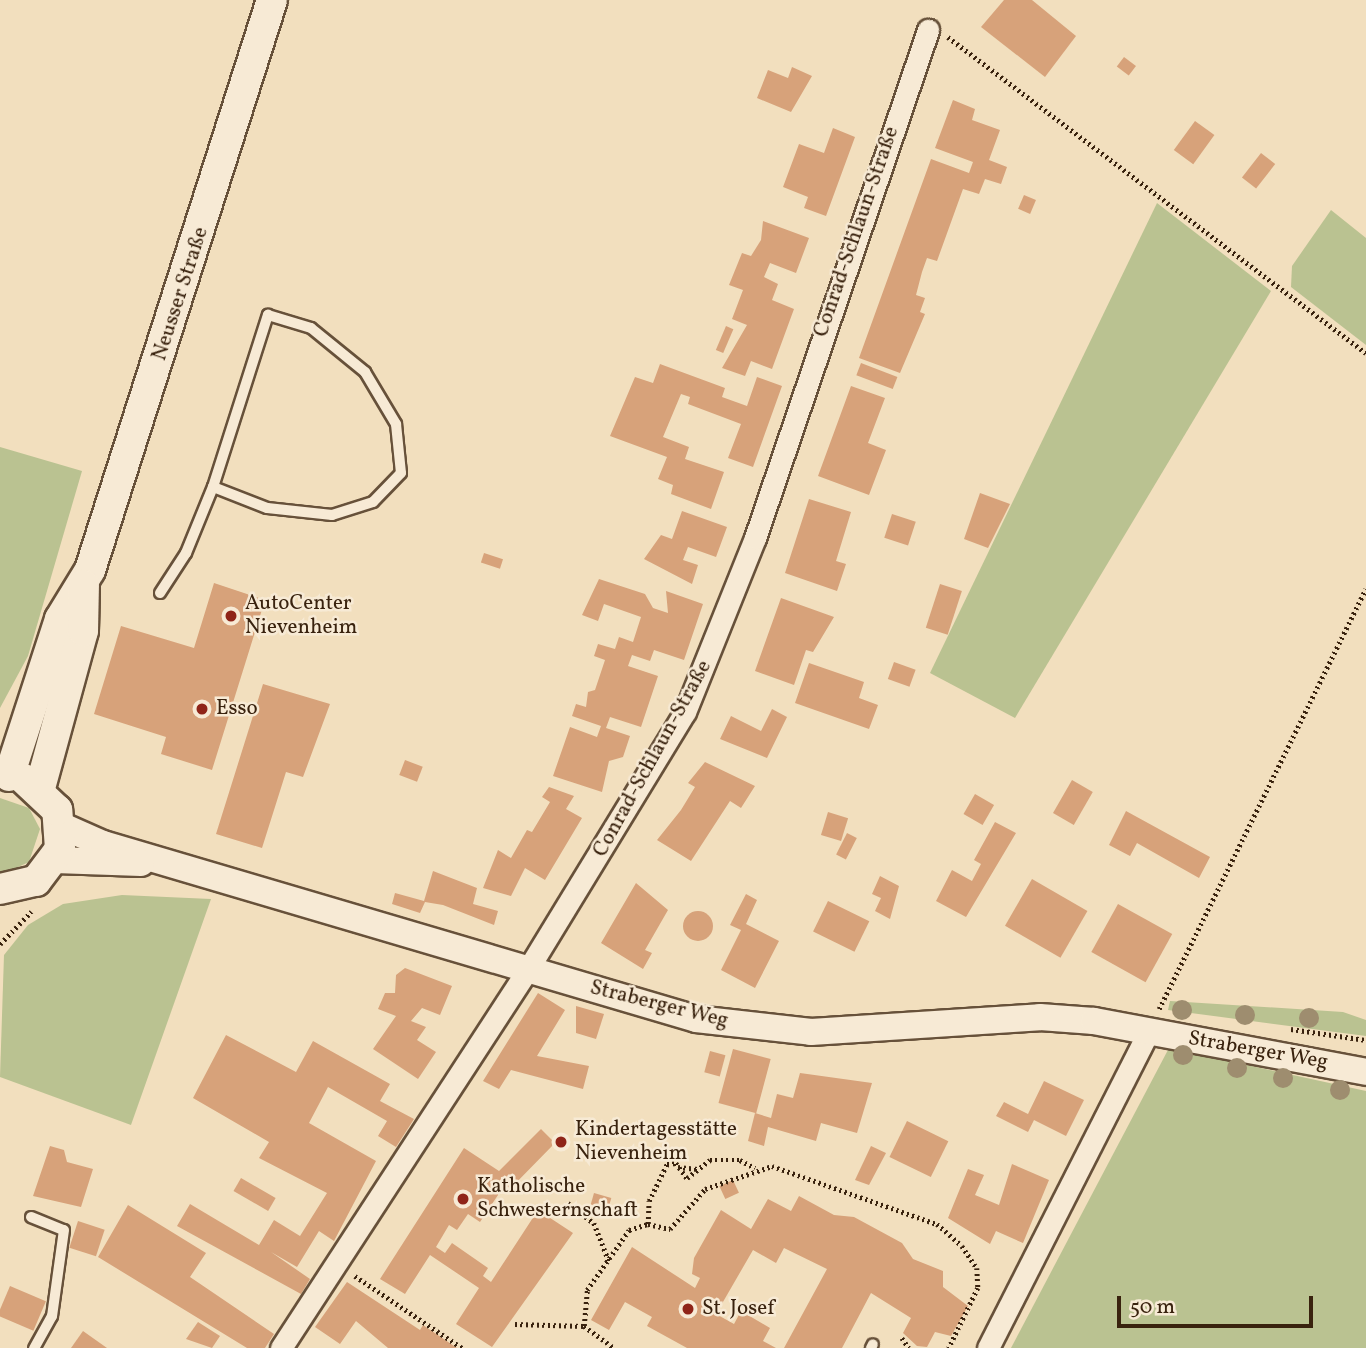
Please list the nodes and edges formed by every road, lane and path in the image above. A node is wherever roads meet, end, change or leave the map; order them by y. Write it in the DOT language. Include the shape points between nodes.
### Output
graph roads {
  1 [pos="272,0"];
  2 [pos="928,30"];
  3 [pos="1366,353"];
  4 [pos="213,487"];
  5 [pos="84,585"];
  6 [pos="1366,589"];
  7 [pos="160,593"];
  8 [pos="4,776"];
  9 [pos="40,788"];
  10 [pos="62,826"];
  11 [pos="55,860"];
  12 [pos="184,867"];
  13 [pos="3,896"];
  14 [pos="528,969"];
  15 [pos="1153,1022"];
  16 [pos="1366,1072"];
  17 [pos="678,1167"];
  18 [pos="755,1168"];
  19 [pos="699,1169"];
  20 [pos="568,1203"];
  21 [pos="30,1217"];
  22 [pos="648,1224"];
  23 [pos="609,1261"];
  24 [pos="336,1264"];
  25 [pos="515,1324"];
  26 [pos="584,1326"];
  27 [pos="902,1338"];
  28 [pos="286,1346"];
  29 [pos="33,1348"];
  30 [pos="462,1348"];
  31 [pos="614,1348"];
  32 [pos="909,1348"];
  33 [pos="949,1348"];
  34 [pos="988,1348"];
  1 -- 5 [label="main road, Neusser Straße"];
  2 -- 3 [label="path" via="952,39"];
  2 -- 14 [label="street, Conrad-Schlaun-Straße" via="710,661 643,785"];
  4 -- 4 [label="lane" via="268,314 311,328 366,372 396,424 401,472 373,502 332,515 267,508"];
  4 -- 7 [label="lane" via="186,553"];
  5 -- 8 [label="main road, Neusser Straße" via="60,619"];
  5 -- 9 [label="main road, Neusser Straße" via="83,631"];
  6 -- 15 [label="path"];
  8 -- 9 [label="main road"];
  9 -- 10 [label="main road"];
  10 -- 11 [label="main road"];
  10 -- 12 [label="street, Straberger Weg"];
  11 -- 12 [label="street, Straberger Weg"];
  11 -- 13 [label="main road" via="36,881"];
  12 -- 14 [label="street, Straberger Weg"];
  14 -- 15 [label="street, Straberger Weg" via="696,1018 754,1027 823,1031 1040,1017"];
  14 -- 24 [label="street, Conrad-Schlaun-Straße"];
  15 -- 16 [label="street, Straberger Weg"];
  15 -- 34 [label="street"];
  17 -- 19 [label="path"];
  17 -- 19 [label="path" via="687,1178"];
  17 -- 22 [label="path" via="670,1162 662,1169"];
  18 -- 19 [label="path" via="717,1160"];
  18 -- 22 [label="path" via="705,1189 670,1228"];
  18 -- 33 [label="path" via="772,1166 950,1233 978,1276 976,1297"];
  20 -- 23 [label="path" via="594,1223"];
  21 -- 29 [label="lane" via="64,1230 52,1316"];
  22 -- 23 [label="path" via="629,1230"];
  23 -- 26 [label="path" via="587,1290"];
  24 -- 28 [label="street, Conrad-Schlaun-Straße"];
  24 -- 30 [label="path"];
  25 -- 26 [label="path"];
  26 -- 31 [label="path"];
  27 -- 32 [label="path"];
}
